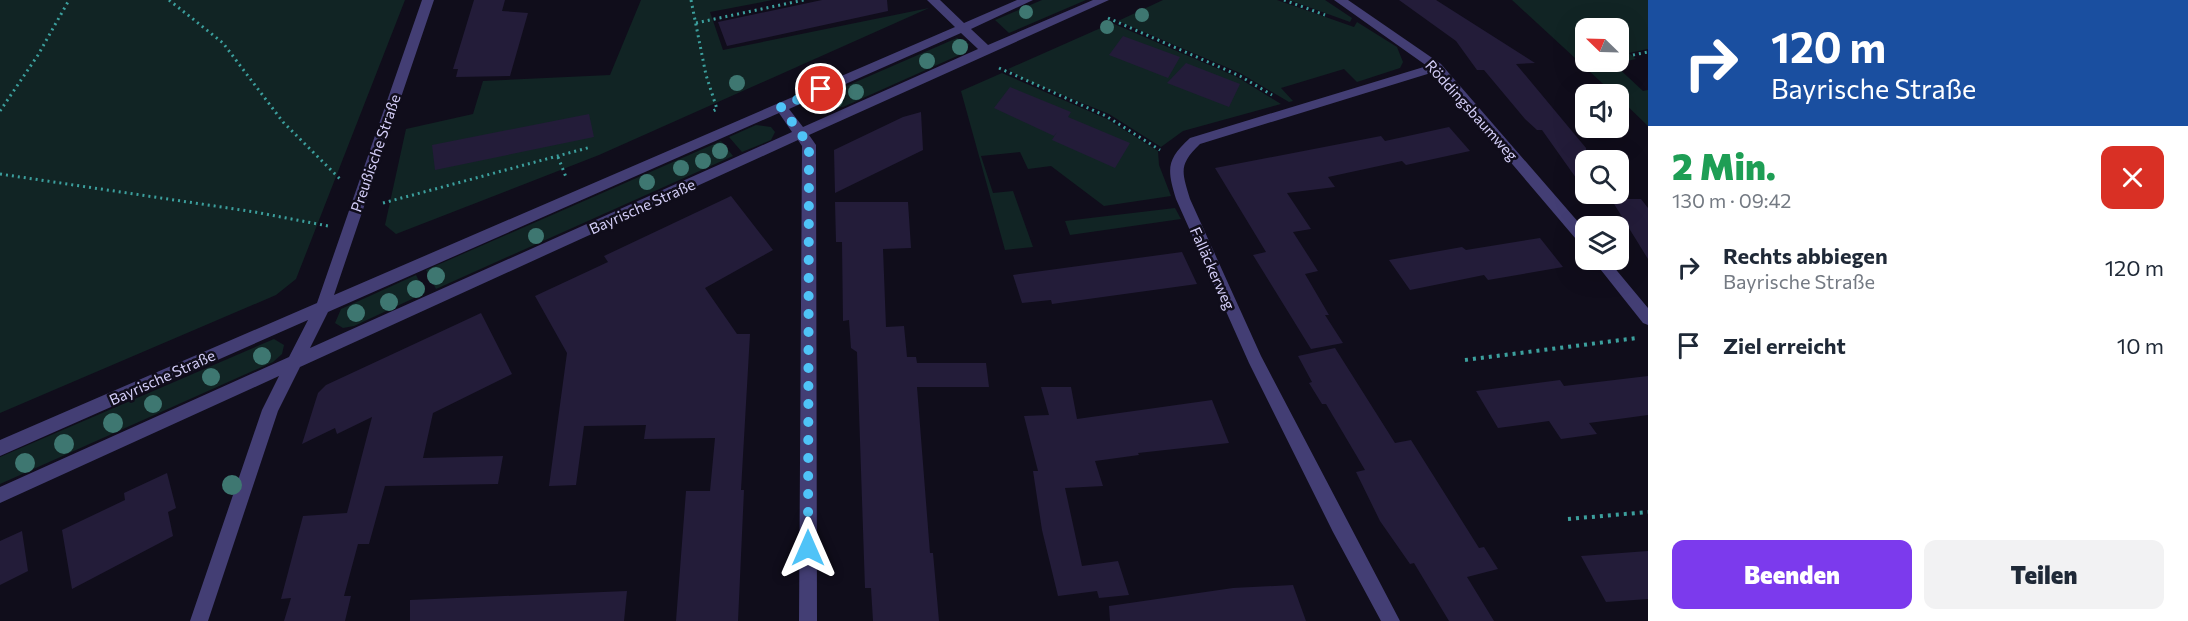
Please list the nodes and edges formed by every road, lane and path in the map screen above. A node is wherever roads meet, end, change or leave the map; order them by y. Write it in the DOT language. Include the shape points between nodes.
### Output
graph roads {
  1 [pos="69,0"];
  2 [pos="169,0"];
  3 [pos="428,0"];
  4 [pos="691,0"];
  5 [pos="802,0"];
  6 [pos="933,0"];
  7 [pos="1027,0"];
  8 [pos="1104,0"];
  9 [pos="1340,0"];
  10 [pos="1089,6"];
  11 [pos="696,23"];
  12 [pos="962,27"];
  13 [pos="986,50"];
  14 [pos="1648,52"];
  15 [pos="1633,55"];
  16 [pos="1437,67"];
  17 [pos="1005,71"];
  18 [pos="781,107"];
  19 [pos="717,110"];
  20 [pos="1295,110"];
  21 [pos="0,111"];
  22 [pos="803,134"];
  23 [pos="591,147"];
  24 [pos="1178,156"];
  25 [pos="0,174"];
  26 [pos="342,181"];
  27 [pos="355,210"];
  28 [pos="1575,228"];
  29 [pos="348,230"];
  30 [pos="1608,270"];
  31 [pos="323,307"];
  32 [pos="1648,319"];
  33 [pos="1648,337"];
  34 [pos="1465,360"];
  35 [pos="297,361"];
  36 [pos="0,448"];
  37 [pos="0,495"];
  38 [pos="1648,512"];
  39 [pos="1568,519"];
  40 [pos="199,621"];
  41 [pos="808,621"];
  42 [pos="1391,621"];
  1 -- 21 [label="path"];
  2 -- 26 [label="path" via="223,43 283,122"];
  3 -- 27 [label="street, Preußische Straße"];
  4 -- 11 [label="path"];
  5 -- 11 [label="path"];
  6 -- 12 [label="street"];
  7 -- 12 [label="street, Bayrische Straße"];
  8 -- 10 [label="street, Bayrische Straße"];
  9 -- 16 [label="street, Röddingsbaumweg"];
  10 -- 13 [label="street, Bayrische Straße"];
  10 -- 20 [label="path" via="1116,22 1240,76"];
  11 -- 19 [label="path"];
  12 -- 13 [label="street"];
  12 -- 18 [label="street, Bayrische Straße"];
  13 -- 22 [label="street, Bayrische Straße"];
  14 -- 15 [label="path"];
  16 -- 20 [label="street"];
  16 -- 28 [label="street, Röddingsbaumweg"];
  17 -- 24 [label="path" via="1106,116 1160,150"];
  18 -- 22 [label="street"];
  18 -- 31 [label="street, Bayrische Straße"];
  20 -- 24 [label="street" via="1195,141"];
  22 -- 35 [label="street, Bayrische Straße"];
  22 -- 41 [label="street" via="809,145"];
  23 -- 27 [label="path"];
  24 -- 42 [label="street, Falläckerweg" via="1175,173 1183,200 1254,358"];
  25 -- 29 [label="path"];
  27 -- 29 [label="street, Preußische Straße"];
  29 -- 31 [label="street, Preußische Straße"];
  30 -- 32 [label="street"];
  31 -- 35 [label="street"];
  31 -- 36 [label="street, Bayrische Straße"];
  33 -- 34 [label="path"];
  35 -- 37 [label="street, Bayrische Straße"];
  35 -- 40 [label="street" via="270,410"];
  38 -- 39 [label="path"];
}
